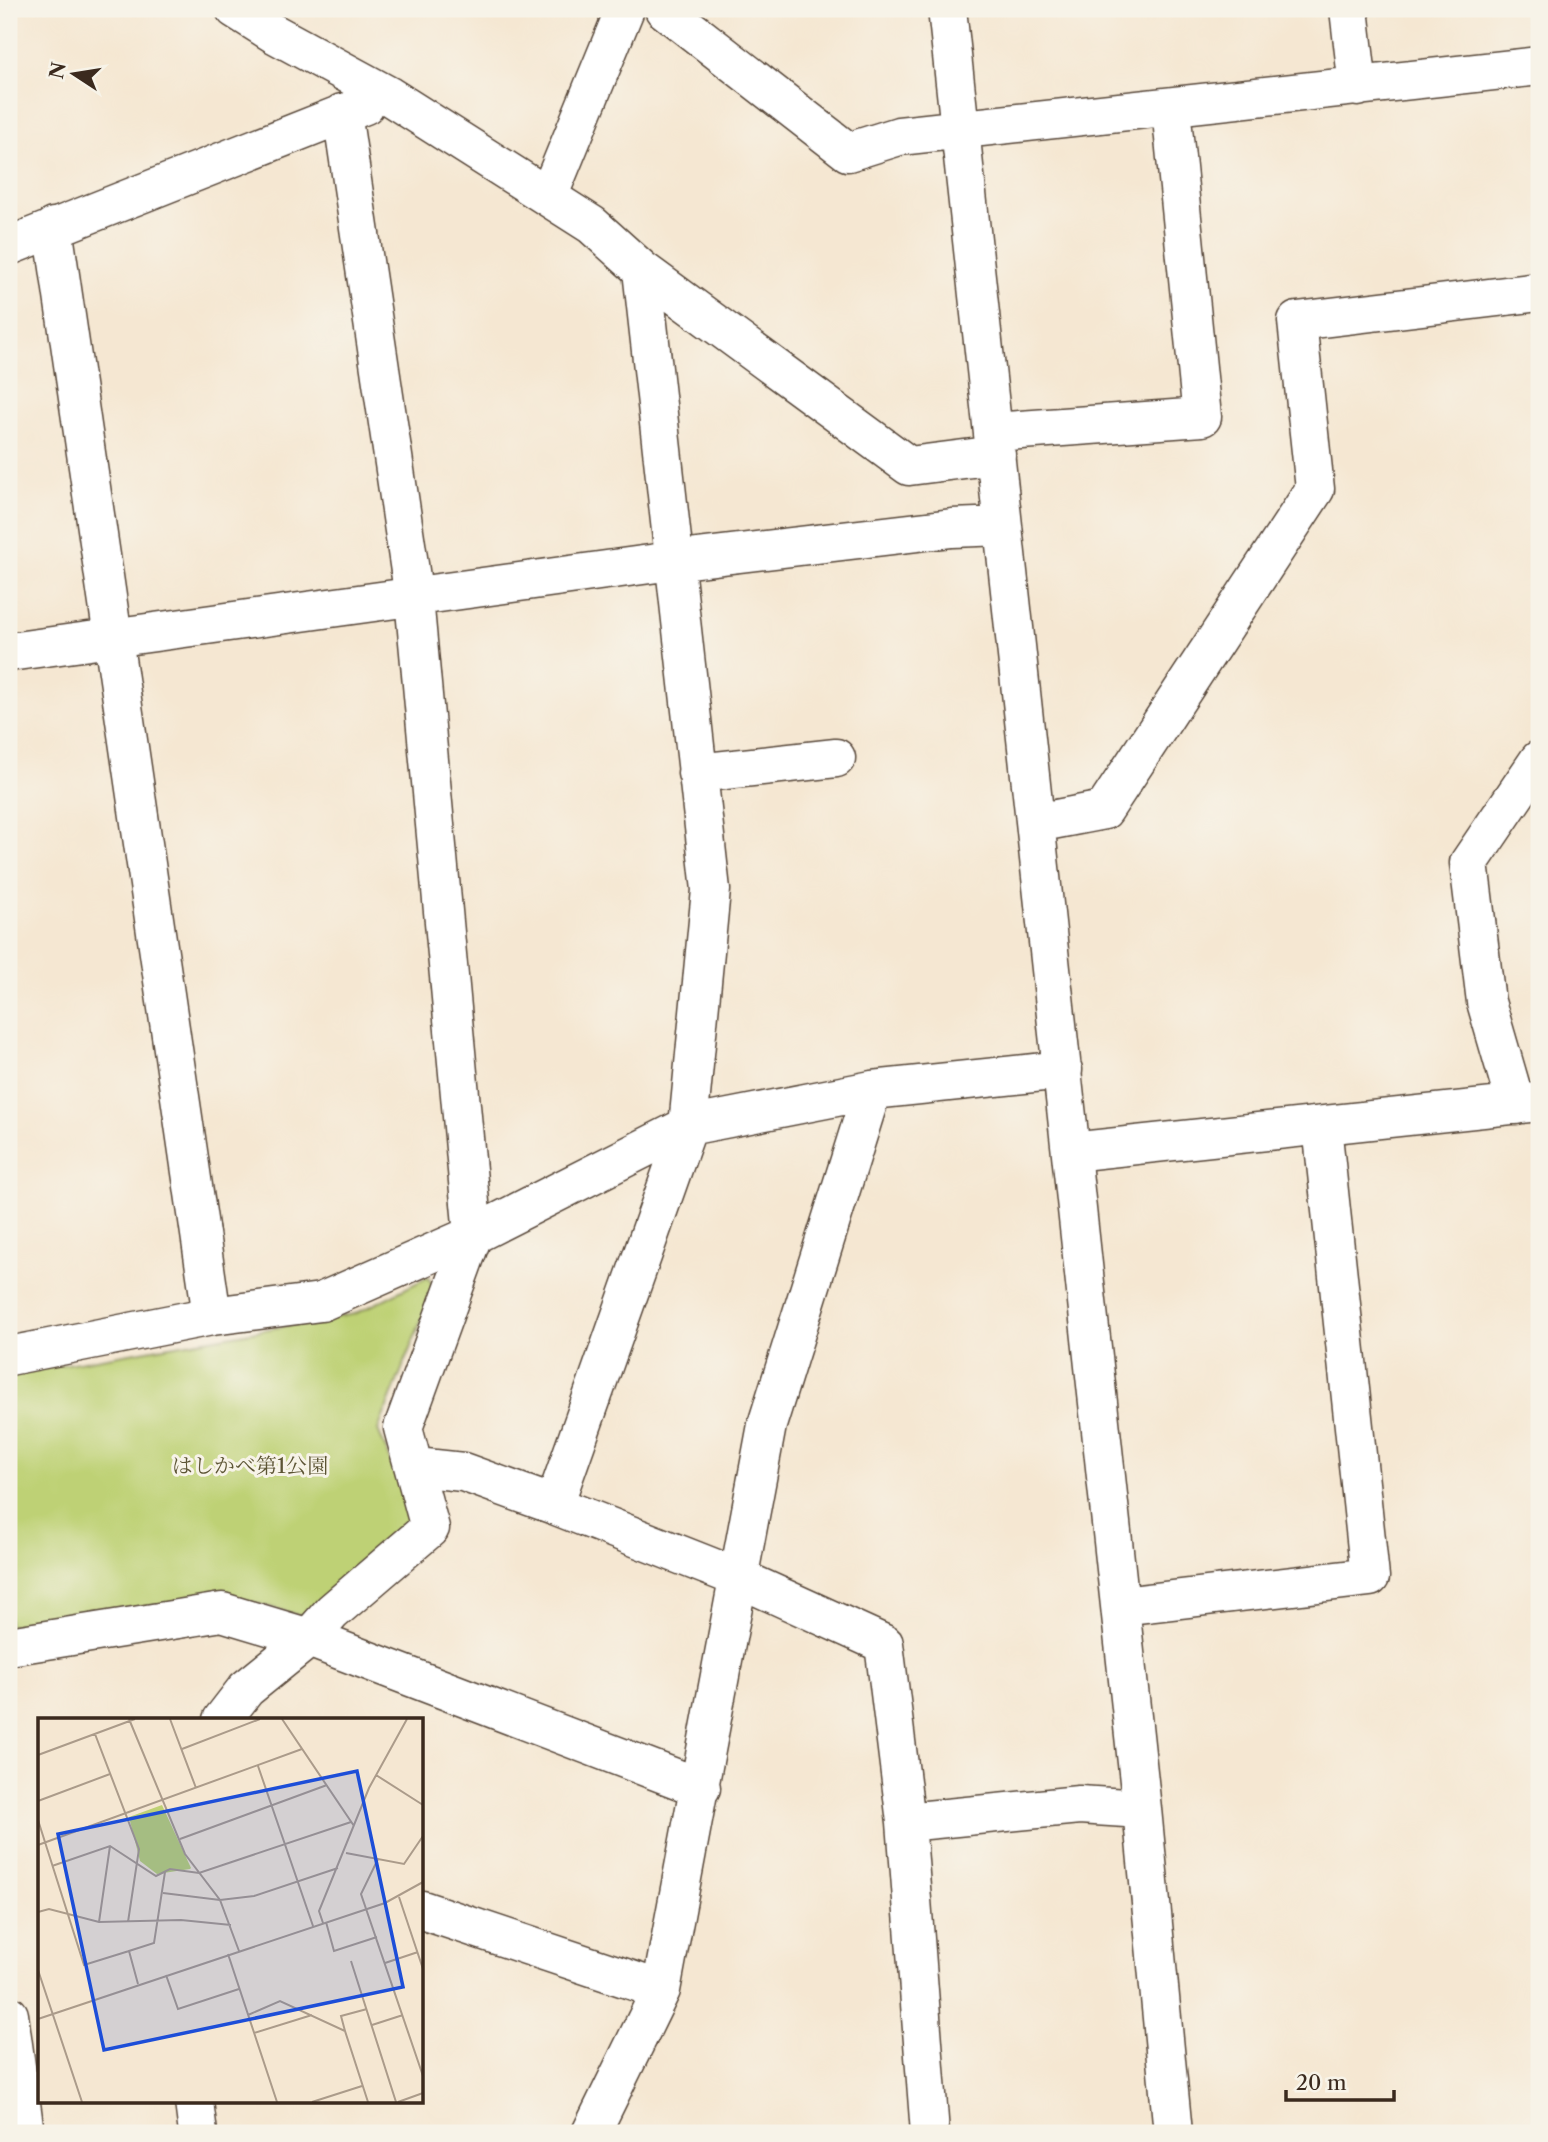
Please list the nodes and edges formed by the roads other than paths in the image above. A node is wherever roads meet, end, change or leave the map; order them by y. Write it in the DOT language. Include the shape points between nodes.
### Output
graph roads {
  1 [pos="235,9"];
  2 [pos="625,9"];
  3 [pos="664,9"];
  4 [pos="947,9"];
  5 [pos="1349,9"];
  6 [pos="1539,66"];
  7 [pos="1358,87"];
  8 [pos="389,96"];
  9 [pos="1171,108"];
  10 [pos="342,113"];
  11 [pos="960,131"];
  12 [pos="548,197"];
  13 [pos="53,227"];
  14 [pos="9,246"];
  15 [pos="642,270"];
  16 [pos="1539,292"];
  17 [pos="994,443"];
  18 [pos="1003,526"];
  19 [pos="672,561"];
  20 [pos="414,598"];
  21 [pos="114,639"];
  22 [pos="9,652"];
  23 [pos="836,758"];
  24 [pos="1539,760"];
  25 [pos="697,773"];
  26 [pos="1035,823"];
  27 [pos="1063,1070"];
  28 [pos="872,1090"];
  29 [pos="1528,1103"];
  30 [pos="688,1126"];
  31 [pos="1322,1126"];
  32 [pos="1071,1152"];
  33 [pos="473,1235"];
  34 [pos="212,1316"];
  35 [pos="9,1356"];
  36 [pos="416,1467"];
  37 [pos="554,1505"];
  38 [pos="739,1578"];
  39 [pos="1121,1606"];
  40 [pos="309,1638"];
  41 [pos="9,1646"];
  42 [pos="224,1718"];
  43 [pos="701,1788"];
  44 [pos="1142,1809"];
  45 [pos="906,1822"];
  46 [pos="424,1911"];
  47 [pos="662,1990"];
  48 [pos="9,2015"];
  49 [pos="194,2104"];
  50 [pos="24,2133"];
  51 [pos="198,2133"];
  52 [pos="591,2133"];
  53 [pos="930,2133"];
  54 [pos="1173,2133"];
  1 -- 8 [label="street"];
  2 -- 12 [label="street"];
  3 -- 11 [label="street" via="848,152 899,136"];
  4 -- 11 [label="street"];
  5 -- 7 [label="street"];
  6 -- 7 [label="street"];
  7 -- 9 [label="street"];
  8 -- 10 [label="street"];
  8 -- 12 [label="street"];
  9 -- 11 [label="street"];
  9 -- 17 [label="street" via="1202,417"];
  10 -- 13 [label="street"];
  10 -- 20 [label="street"];
  11 -- 17 [label="street"];
  12 -- 15 [label="street" via="592,225"];
  13 -- 14 [label="street"];
  13 -- 21 [label="street"];
  15 -- 17 [label="street" via="909,466"];
  15 -- 19 [label="street"];
  16 -- 26 [label="street" via="1297,321 1315,489 1104,810"];
  17 -- 18 [label="street"];
  18 -- 19 [label="street"];
  18 -- 26 [label="street"];
  19 -- 20 [label="street"];
  19 -- 25 [label="street"];
  20 -- 21 [label="street"];
  20 -- 33 [label="street"];
  21 -- 22 [label="street"];
  21 -- 34 [label="street"];
  23 -- 25 [label="street"];
  24 -- 29 [label="street" via="1469,863 1486,1002"];
  25 -- 30 [label="street" via="711,890"];
  26 -- 27 [label="street"];
  27 -- 28 [label="street"];
  27 -- 32 [label="street"];
  28 -- 30 [label="street"];
  28 -- 38 [label="street" via="767,1425"];
  29 -- 31 [label="street"];
  30 -- 33 [label="street"];
  30 -- 37 [label="street"];
  31 -- 32 [label="street"];
  31 -- 39 [label="street" via="1370,1577"];
  32 -- 39 [label="street"];
  33 -- 34 [label="street" via="321,1302"];
  33 -- 36 [label="street" via="403,1428"];
  34 -- 35 [label="street"];
  36 -- 37 [label="street" via="463,1472"];
  36 -- 40 [label="street" via="430,1528 332,1612"];
  37 -- 38 [label="street"];
  38 -- 43 [label="street"];
  38 -- 45 [label="street" via="884,1644"];
  39 -- 44 [label="street"];
  40 -- 41 [label="street" via="222,1612"];
  40 -- 42 [label="street" via="246,1689"];
  40 -- 43 [label="street"];
  43 -- 47 [label="street"];
  44 -- 45 [label="street" via="1079,1805"];
  44 -- 54 [label="street"];
  45 -- 53 [label="street"];
  46 -- 47 [label="street"];
  47 -- 52 [label="street"];
  48 -- 50 [label="street"];
  49 -- 51 [label="street"];
}
